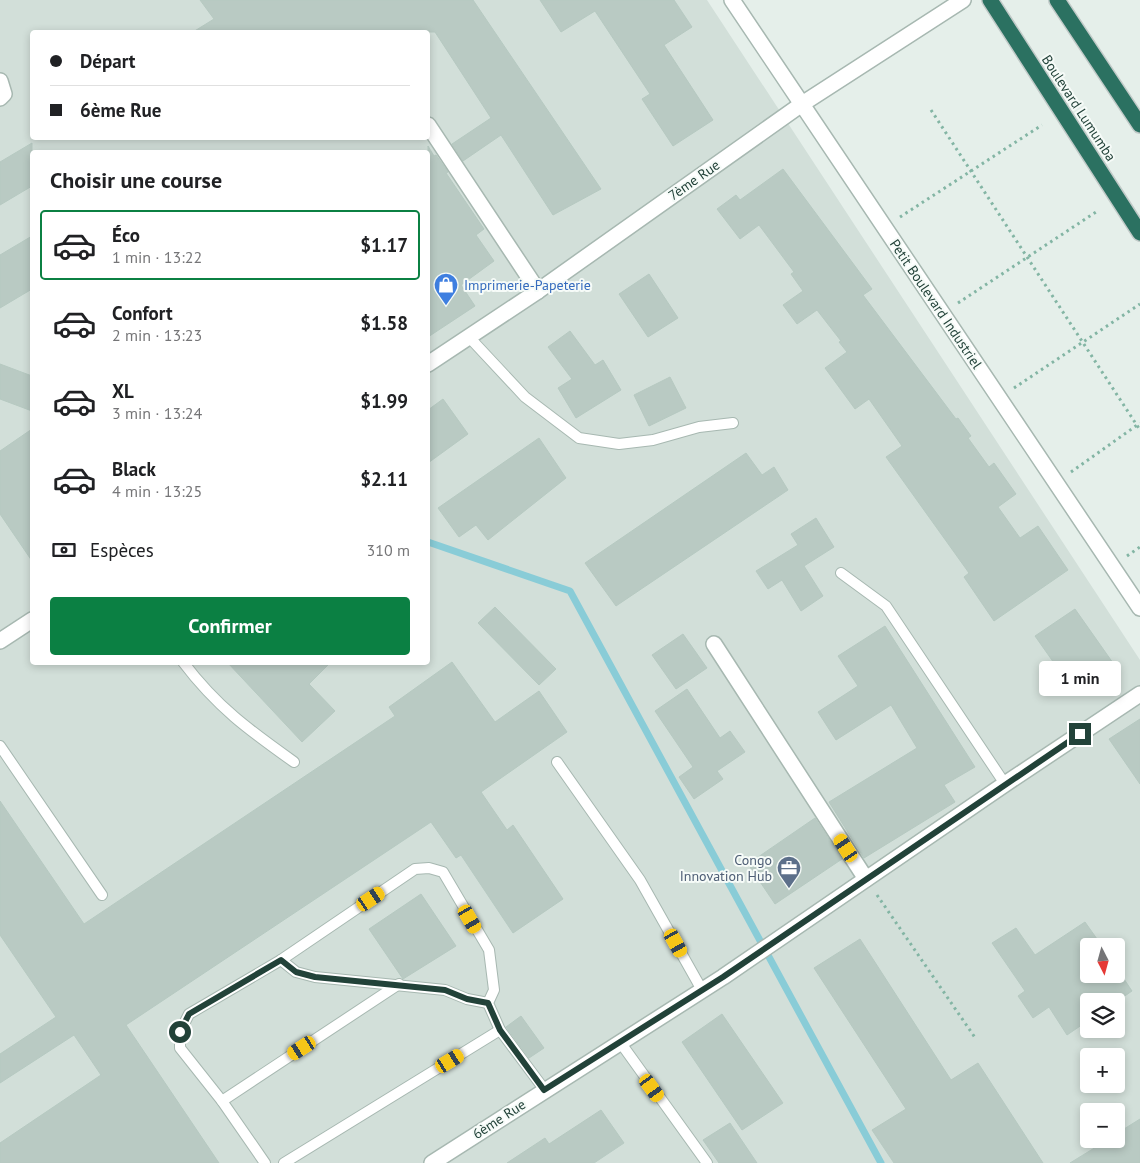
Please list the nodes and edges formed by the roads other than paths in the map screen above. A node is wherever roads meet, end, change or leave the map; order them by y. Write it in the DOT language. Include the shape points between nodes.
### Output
graph roads {
  1 [pos="732,0"];
  2 [pos="963,0"];
  3 [pos="990,0"];
  4 [pos="1057,0"];
  5 [pos="0,81"];
  6 [pos="0,98"];
  7 [pos="802,104"];
  8 [pos="1140,125"];
  9 [pos="430,128"];
  10 [pos="1140,233"];
  11 [pos="538,291"];
  12 [pos="469,337"];
  13 [pos="430,363"];
  14 [pos="733,423"];
  15 [pos="841,573"];
  16 [pos="1140,608"];
  17 [pos="30,621"];
  18 [pos="0,640"];
  19 [pos="714,644"];
  20 [pos="185,665"];
  21 [pos="1140,694"];
  22 [pos="0,746"];
  23 [pos="294,762"];
  24 [pos="557,762"];
  25 [pos="1005,784"];
  26 [pos="866,879"];
  27 [pos="102,895"];
  28 [pos="281,960"];
  29 [pos="399,984"];
  30 [pos="702,990"];
  31 [pos="488,1003"];
  32 [pos="500,1030"];
  33 [pos="620,1042"];
  34 [pos="544,1090"];
  35 [pos="222,1101"];
  36 [pos="265,1163"];
  37 [pos="284,1163"];
  38 [pos="432,1163"];
  39 [pos="707,1163"];
  1 -- 7 [label="street, Petit Boulevard Industriel"];
  2 -- 7 [label="street, 7ème Rue"];
  3 -- 10 [label="highway, Boulevard Lumumba"];
  4 -- 8 [label="highway"];
  5 -- 6 [label="street" via="4,94"];
  7 -- 11 [label="street, 7ème Rue"];
  7 -- 16 [label="street, Petit Boulevard Industriel"];
  9 -- 11 [label="street"];
  11 -- 12 [label="street, 7ème Rue"];
  12 -- 13 [label="street, 7ème Rue"];
  12 -- 14 [label="lane" via="525,398 579,438 619,444"];
  15 -- 25 [label="lane" via="886,606"];
  17 -- 18 [label="street"];
  19 -- 26 [label="street"];
  20 -- 23 [label="lane" via="236,721"];
  21 -- 25 [label="street, 6ème Rue"];
  22 -- 27 [label="lane"];
  24 -- 30 [label="lane" via="640,880"];
  25 -- 26 [label="street, 6ème Rue"];
  26 -- 30 [label="street, 6ème Rue"];
  28 -- 29 [label="lane" via="296,972 315,977"];
  28 -- 31 [label="lane" via="416,869 429,868 443,872 489,950 494,990"];
  28 -- 35 [label="lane" via="189,1014 180,1032 180,1048"];
  29 -- 31 [label="lane" via="445,990"];
  29 -- 35 [label="lane"];
  30 -- 33 [label="street, 6ème Rue"];
  31 -- 32 [label="lane"];
  32 -- 34 [label="lane"];
  32 -- 37 [label="lane"];
  33 -- 34 [label="street, 6ème Rue"];
  33 -- 39 [label="lane"];
  34 -- 38 [label="street, 6ème Rue"];
  35 -- 36 [label="lane"];
}
